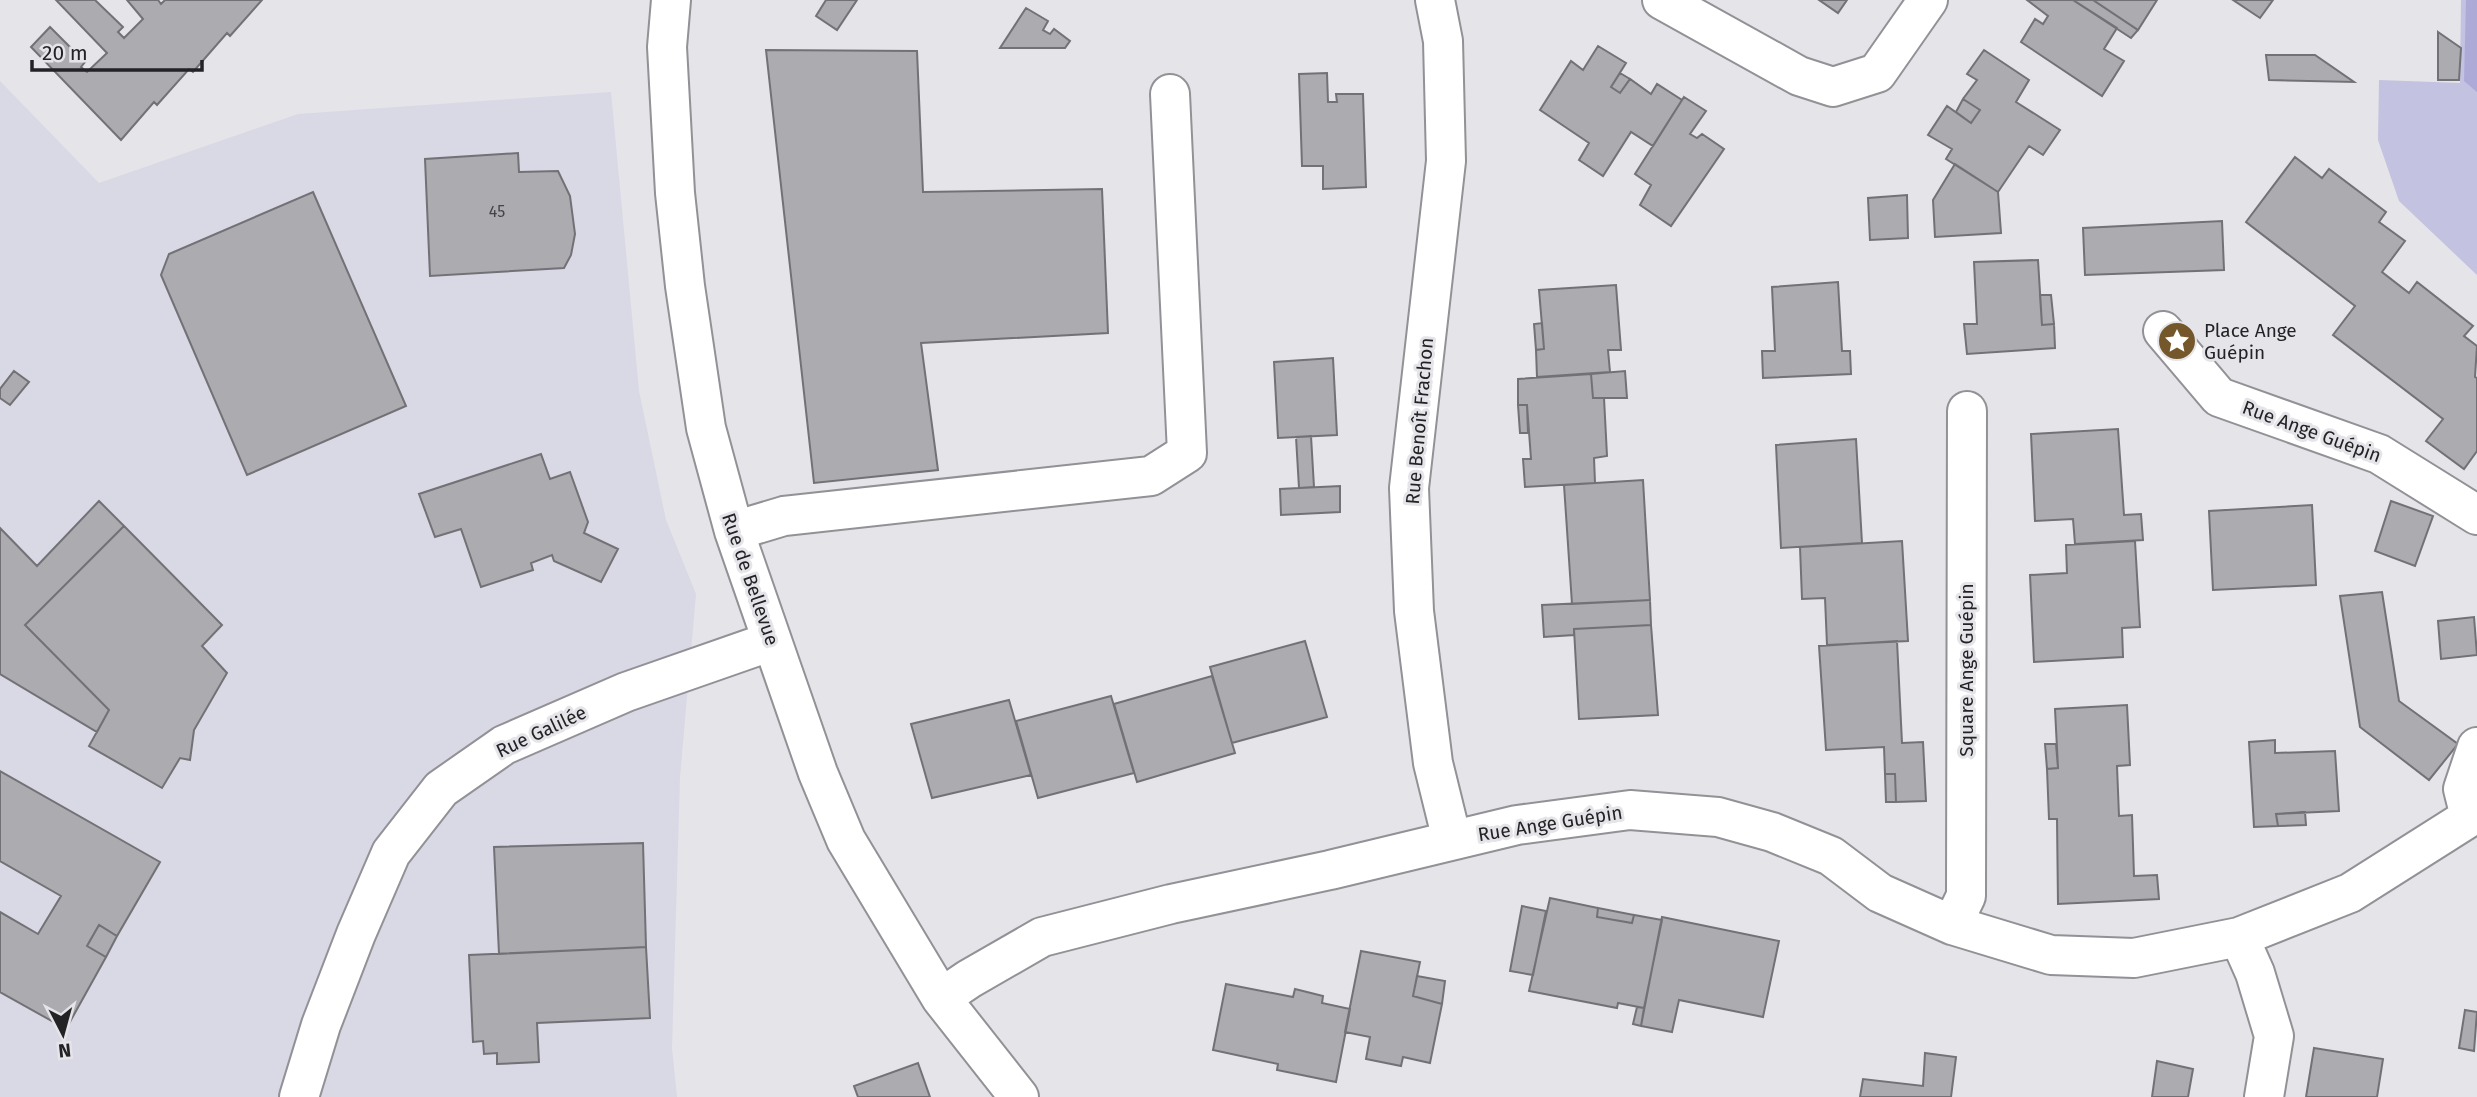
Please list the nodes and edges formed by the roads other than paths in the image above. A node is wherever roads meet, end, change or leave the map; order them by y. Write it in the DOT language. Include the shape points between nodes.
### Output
graph roads {
  1 [pos="671,0"];
  2 [pos="1662,0"];
  3 [pos="1928,0"];
  4 [pos="1437,1"];
  5 [pos="1170,94"];
  6 [pos="2163,331"];
  7 [pos="1967,411"];
  8 [pos="2477,515"];
  9 [pos="734,531"];
  10 [pos="772,641"];
  11 [pos="2477,747"];
  12 [pos="1452,839"];
  13 [pos="1952,925"];
  14 [pos="2239,937"];
  15 [pos="941,999"];
  16 [pos="299,1097"];
  17 [pos="1019,1097"];
  18 [pos="2264,1097"];
  1 -- 9 [label="street, Rue de Bellevue" via="667,47 685,286 706,428"];
  2 -- 3 [label="street" via="1799,76 1833,87 1877,73"];
  4 -- 12 [label="street, Rue Benoît Frachon" via="1443,41 1446,161 1409,488 1413,611 1433,763"];
  5 -- 9 [label="street" via="1188,453 1151,476 784,516"];
  6 -- 8 [label="street, Rue Ange Guépin" via="2219,397 2379,454"];
  7 -- 13 [label="street, Square Ange Guépin" via="1966,895"];
  9 -- 10 [label="street, Rue de Bellevue"];
  10 -- 15 [label="street, Rue de Bellevue" via="846,840"];
  10 -- 16 [label="street, Rue Galilée" via="626,692 504,745 441,789 391,853 321,1025"];
  11 -- 14 [label="street, Rue Ange Guépin" via="2463,789 2470,817 2350,893"];
  12 -- 13 [label="street, Rue Ange Guépin" via="1630,810 1718,817 1772,831 1831,856 1880,893"];
  12 -- 15 [label="street, Rue Ange Guépin" via="1042,937"];
  13 -- 14 [label="street, Rue Ange Guépin" via="2051,955 2134,958"];
  14 -- 18 [label="street" via="2274,1037"];
  15 -- 17 [label="street, Rue de Bellevue"];
}
